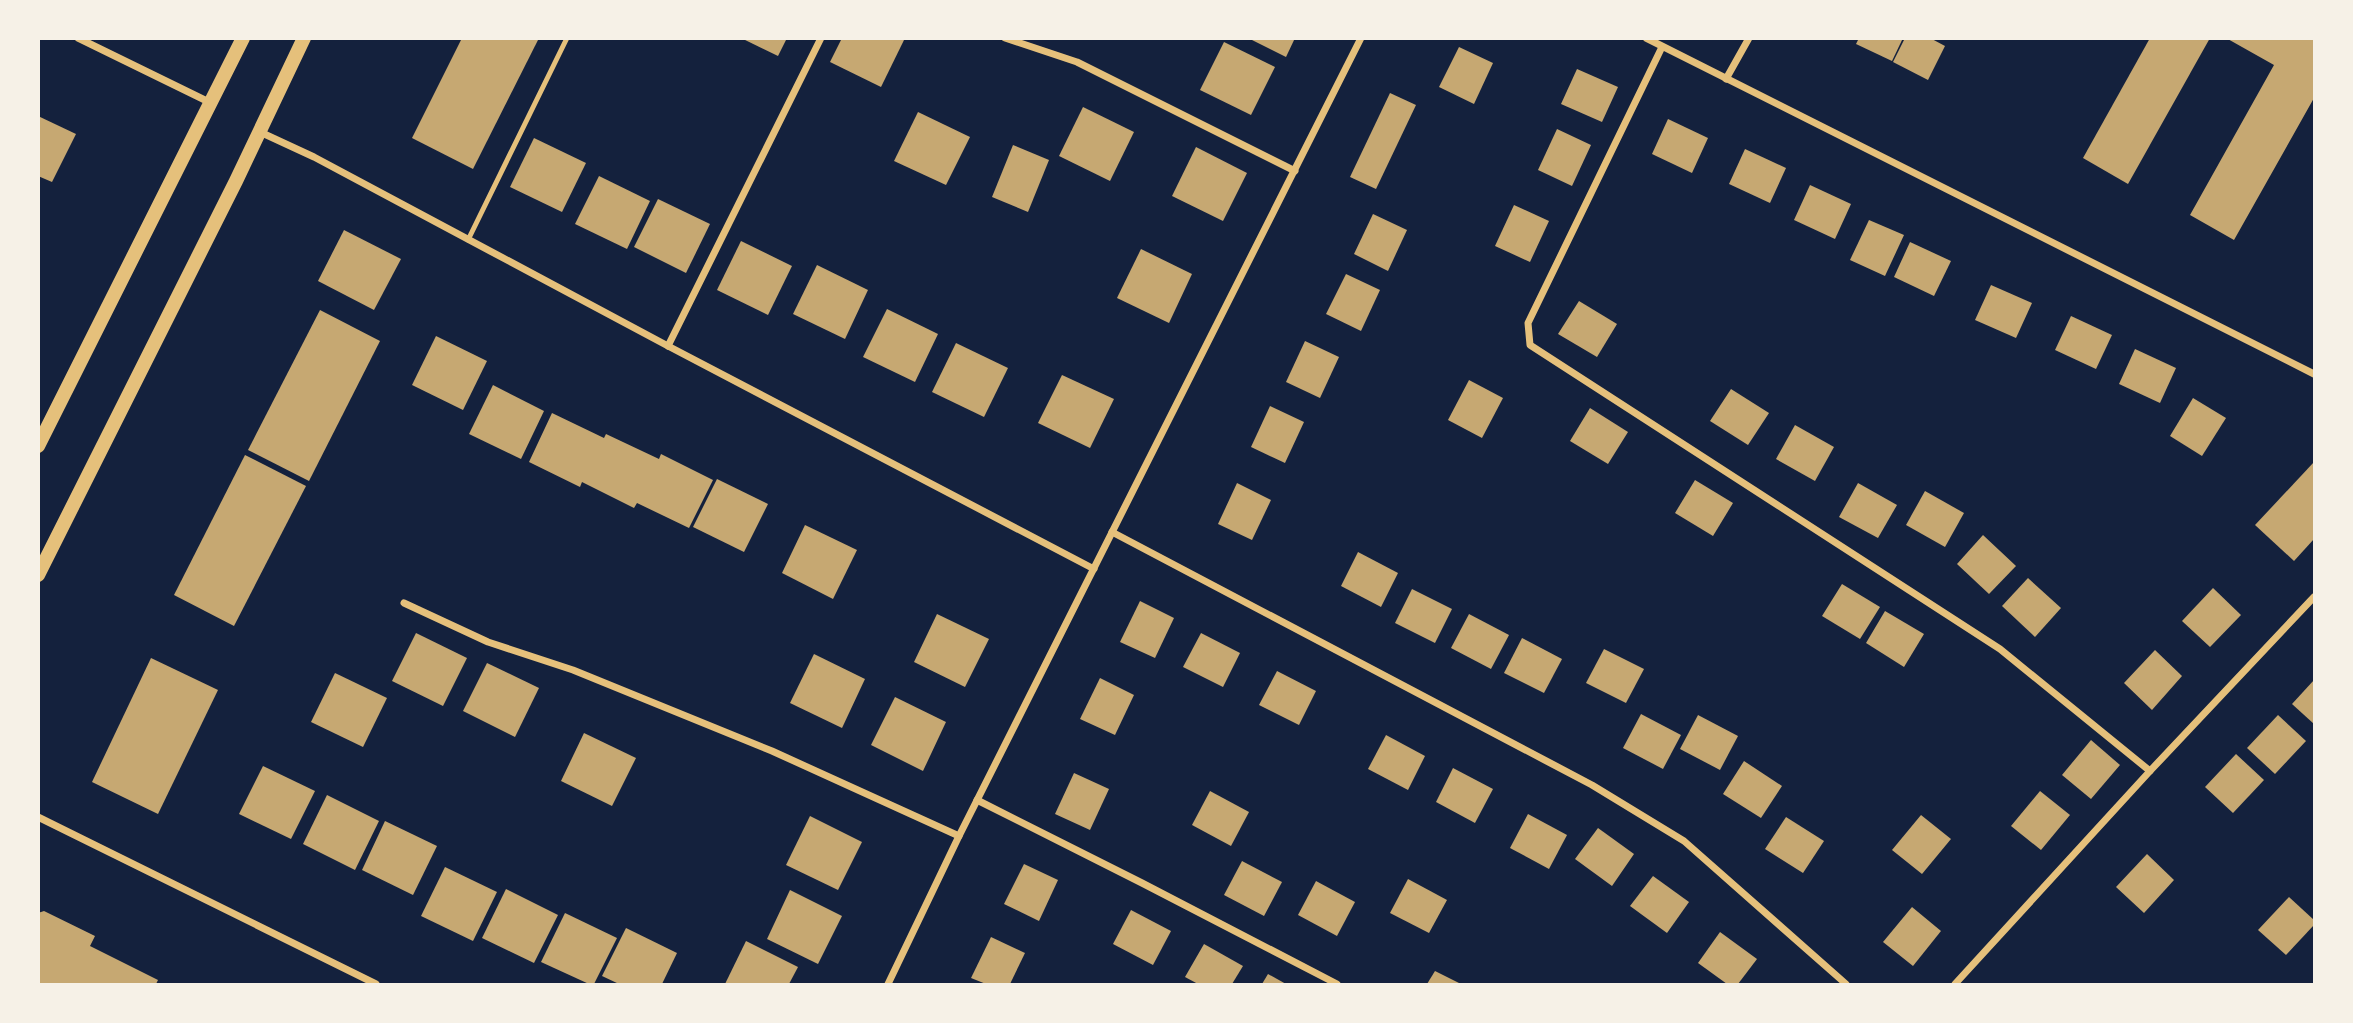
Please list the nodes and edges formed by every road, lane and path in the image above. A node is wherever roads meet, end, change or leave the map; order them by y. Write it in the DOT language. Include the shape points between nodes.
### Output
graph roads {
  1 [pos="78,38"];
  2 [pos="243,38"];
  3 [pos="304,38"];
  4 [pos="567,38"];
  5 [pos="821,38"];
  6 [pos="1005,38"];
  7 [pos="1361,38"];
  8 [pos="1646,38"];
  9 [pos="1749,38"];
  10 [pos="1662,47"];
  11 [pos="1726,79"];
  12 [pos="211,103"];
  13 [pos="259,132"];
  14 [pos="1295,171"];
  15 [pos="468,240"];
  16 [pos="668,346"];
  17 [pos="2315,374"];
  18 [pos="38,446"];
  19 [pos="1112,532"];
  20 [pos="1094,569"];
  21 [pos="38,575"];
  22 [pos="2315,597"];
  23 [pos="404,603"];
  24 [pos="2150,771"];
  25 [pos="977,800"];
  26 [pos="38,817"];
  27 [pos="959,836"];
  28 [pos="376,985"];
  29 [pos="888,985"];
  30 [pos="1337,985"];
  31 [pos="1846,985"];
  32 [pos="1955,985"];
  1 -- 12 [label="street"];
  2 -- 12 [label="main road"];
  3 -- 13 [label="main road"];
  4 -- 15 [label="lane"];
  5 -- 16 [label="street"];
  6 -- 14 [label="street" via="1077,62"];
  7 -- 14 [label="street"];
  8 -- 10 [label="street"];
  9 -- 11 [label="street"];
  10 -- 11 [label="street"];
  10 -- 24 [label="street" via="1528,323 1530,345 2000,649"];
  11 -- 17 [label="street"];
  12 -- 18 [label="main road"];
  13 -- 15 [label="street"];
  13 -- 21 [label="main road"];
  14 -- 19 [label="street"];
  15 -- 16 [label="street"];
  16 -- 20 [label="street"];
  19 -- 20 [label="street"];
  19 -- 31 [label="street" via="1592,785 1673,834"];
  20 -- 25 [label="street"];
  22 -- 24 [label="street"];
  23 -- 27 [label="street" via="488,642 573,670 772,751"];
  24 -- 32 [label="street"];
  25 -- 27 [label="street"];
  25 -- 30 [label="street"];
  26 -- 28 [label="street"];
  27 -- 29 [label="street"];
}
